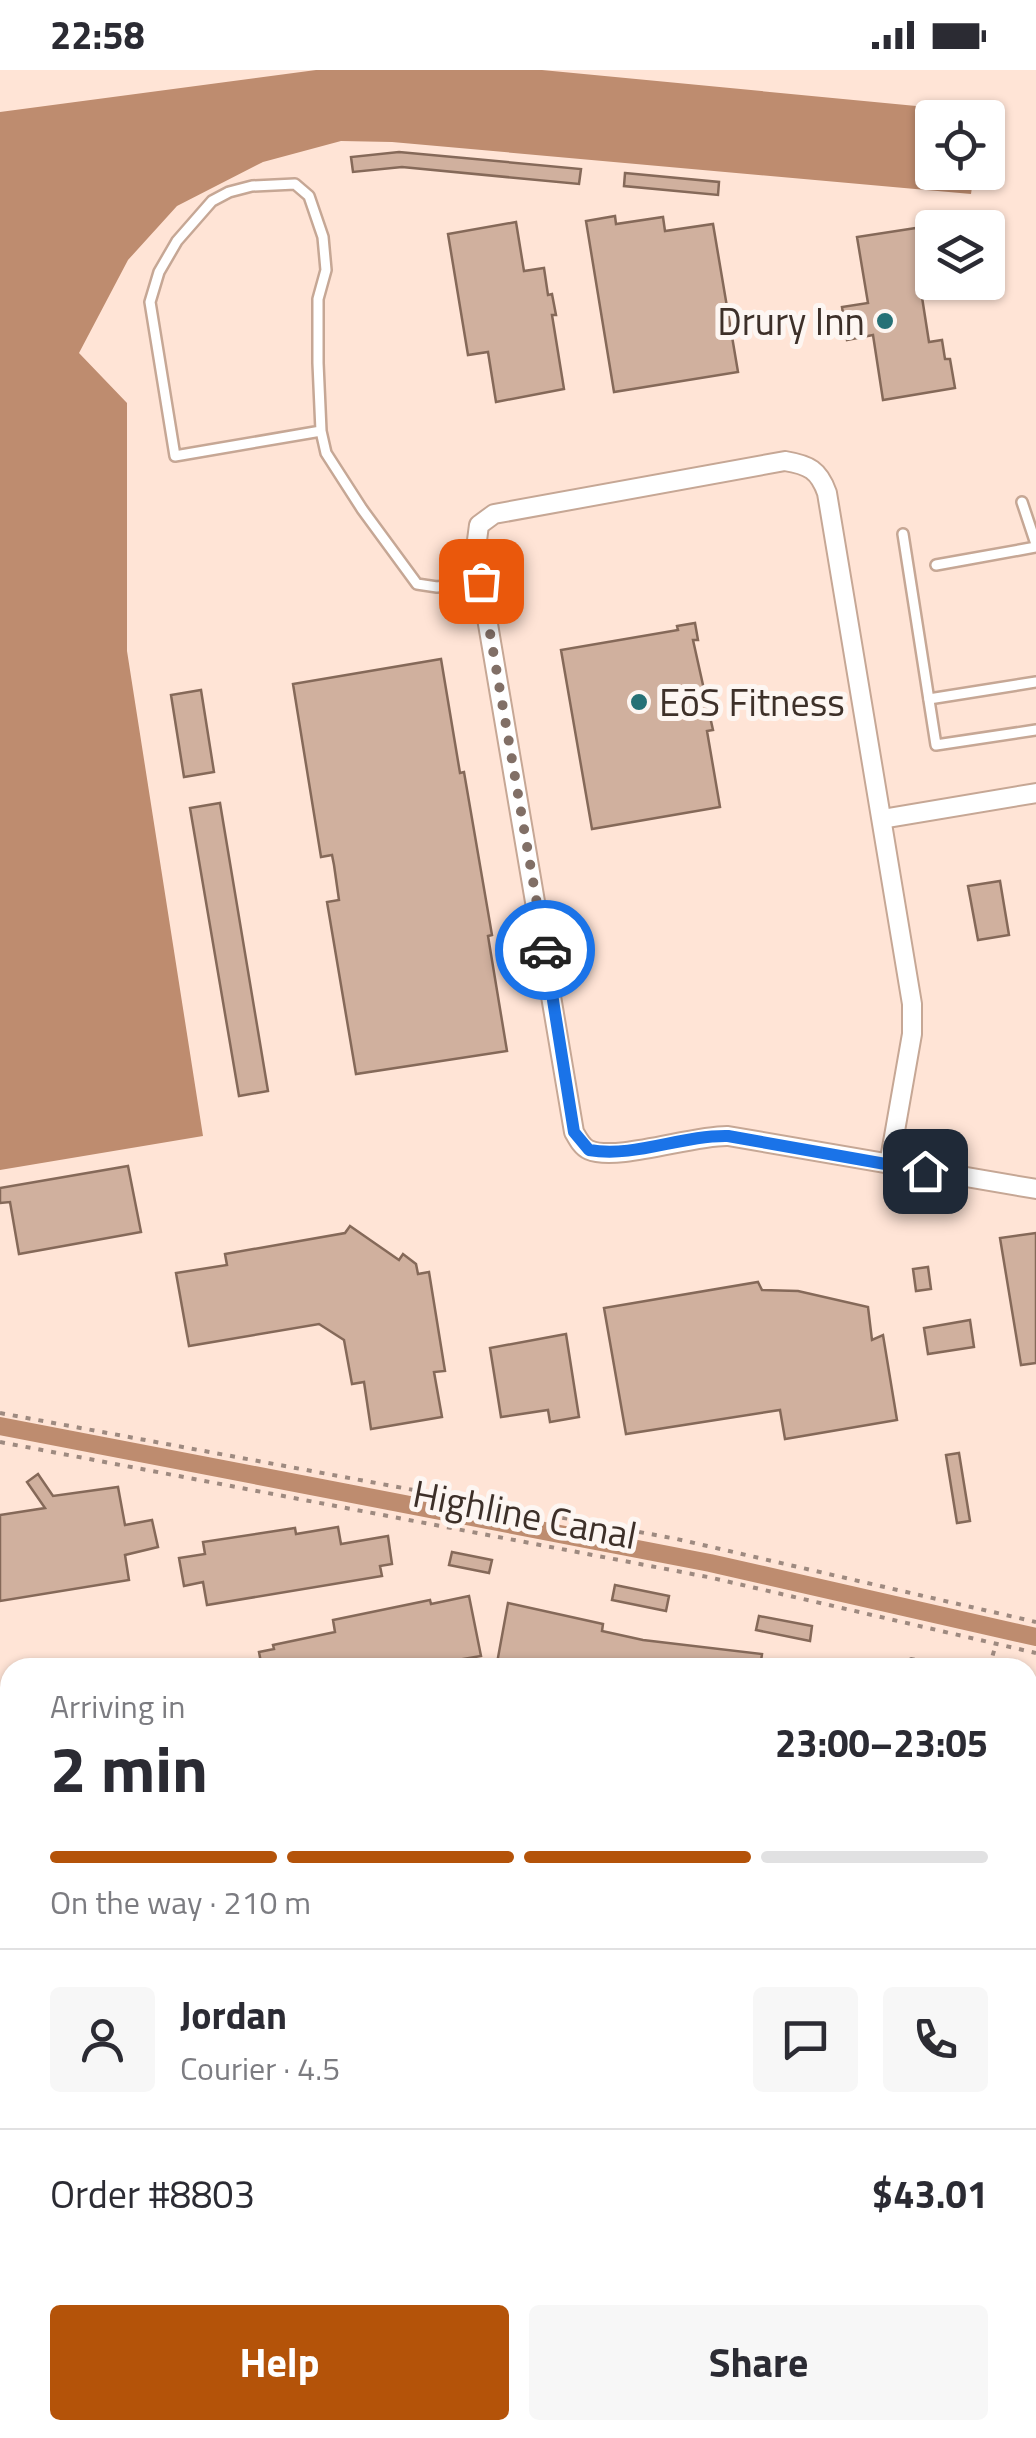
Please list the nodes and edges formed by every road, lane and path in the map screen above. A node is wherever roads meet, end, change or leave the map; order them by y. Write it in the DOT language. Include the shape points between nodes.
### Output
graph roads {
  1 [pos="321,431"];
  2 [pos="1022,502"];
  3 [pos="903,534"];
  4 [pos="1036,545"];
  5 [pos="936,565"];
  6 [pos="481,581"];
  7 [pos="1036,682"];
  8 [pos="930,699"];
  9 [pos="1036,730"];
  10 [pos="1036,794"];
  11 [pos="882,818"];
  12 [pos="889,1165"];
  13 [pos="1036,1189"];
  14 [pos="0,1413"];
  15 [pos="0,1442"];
  16 [pos="1036,1622"];
  17 [pos="996,1644"];
  18 [pos="1036,1654"];
  19 [pos="992,1658"];
  1 -- 1 [label="lane" via="318,298 326,270 317,214 295,184 228,192 177,241 150,302 175,456"];
  1 -- 6 [label="lane" via="326,453 417,584"];
  2 -- 4 [label="lane"];
  3 -- 8 [label="lane"];
  4 -- 5 [label="lane"];
  6 -- 11 [label="street" via="479,525 494,514 786,461 805,464 827,493"];
  6 -- 12 [label="street" via="574,1132 589,1150 728,1136"];
  7 -- 8 [label="lane"];
  8 -- 9 [label="lane" via="936,745"];
  10 -- 11 [label="street"];
  11 -- 12 [label="street" via="912,1004"];
  12 -- 13 [label="street"];
  14 -- 16 [label="path" via="677,1539"];
  15 -- 17 [label="path, Highline Canal" via="708,1577"];
  17 -- 18 [label="path, Highline Canal"];
  17 -- 19 [label="path"];
}
